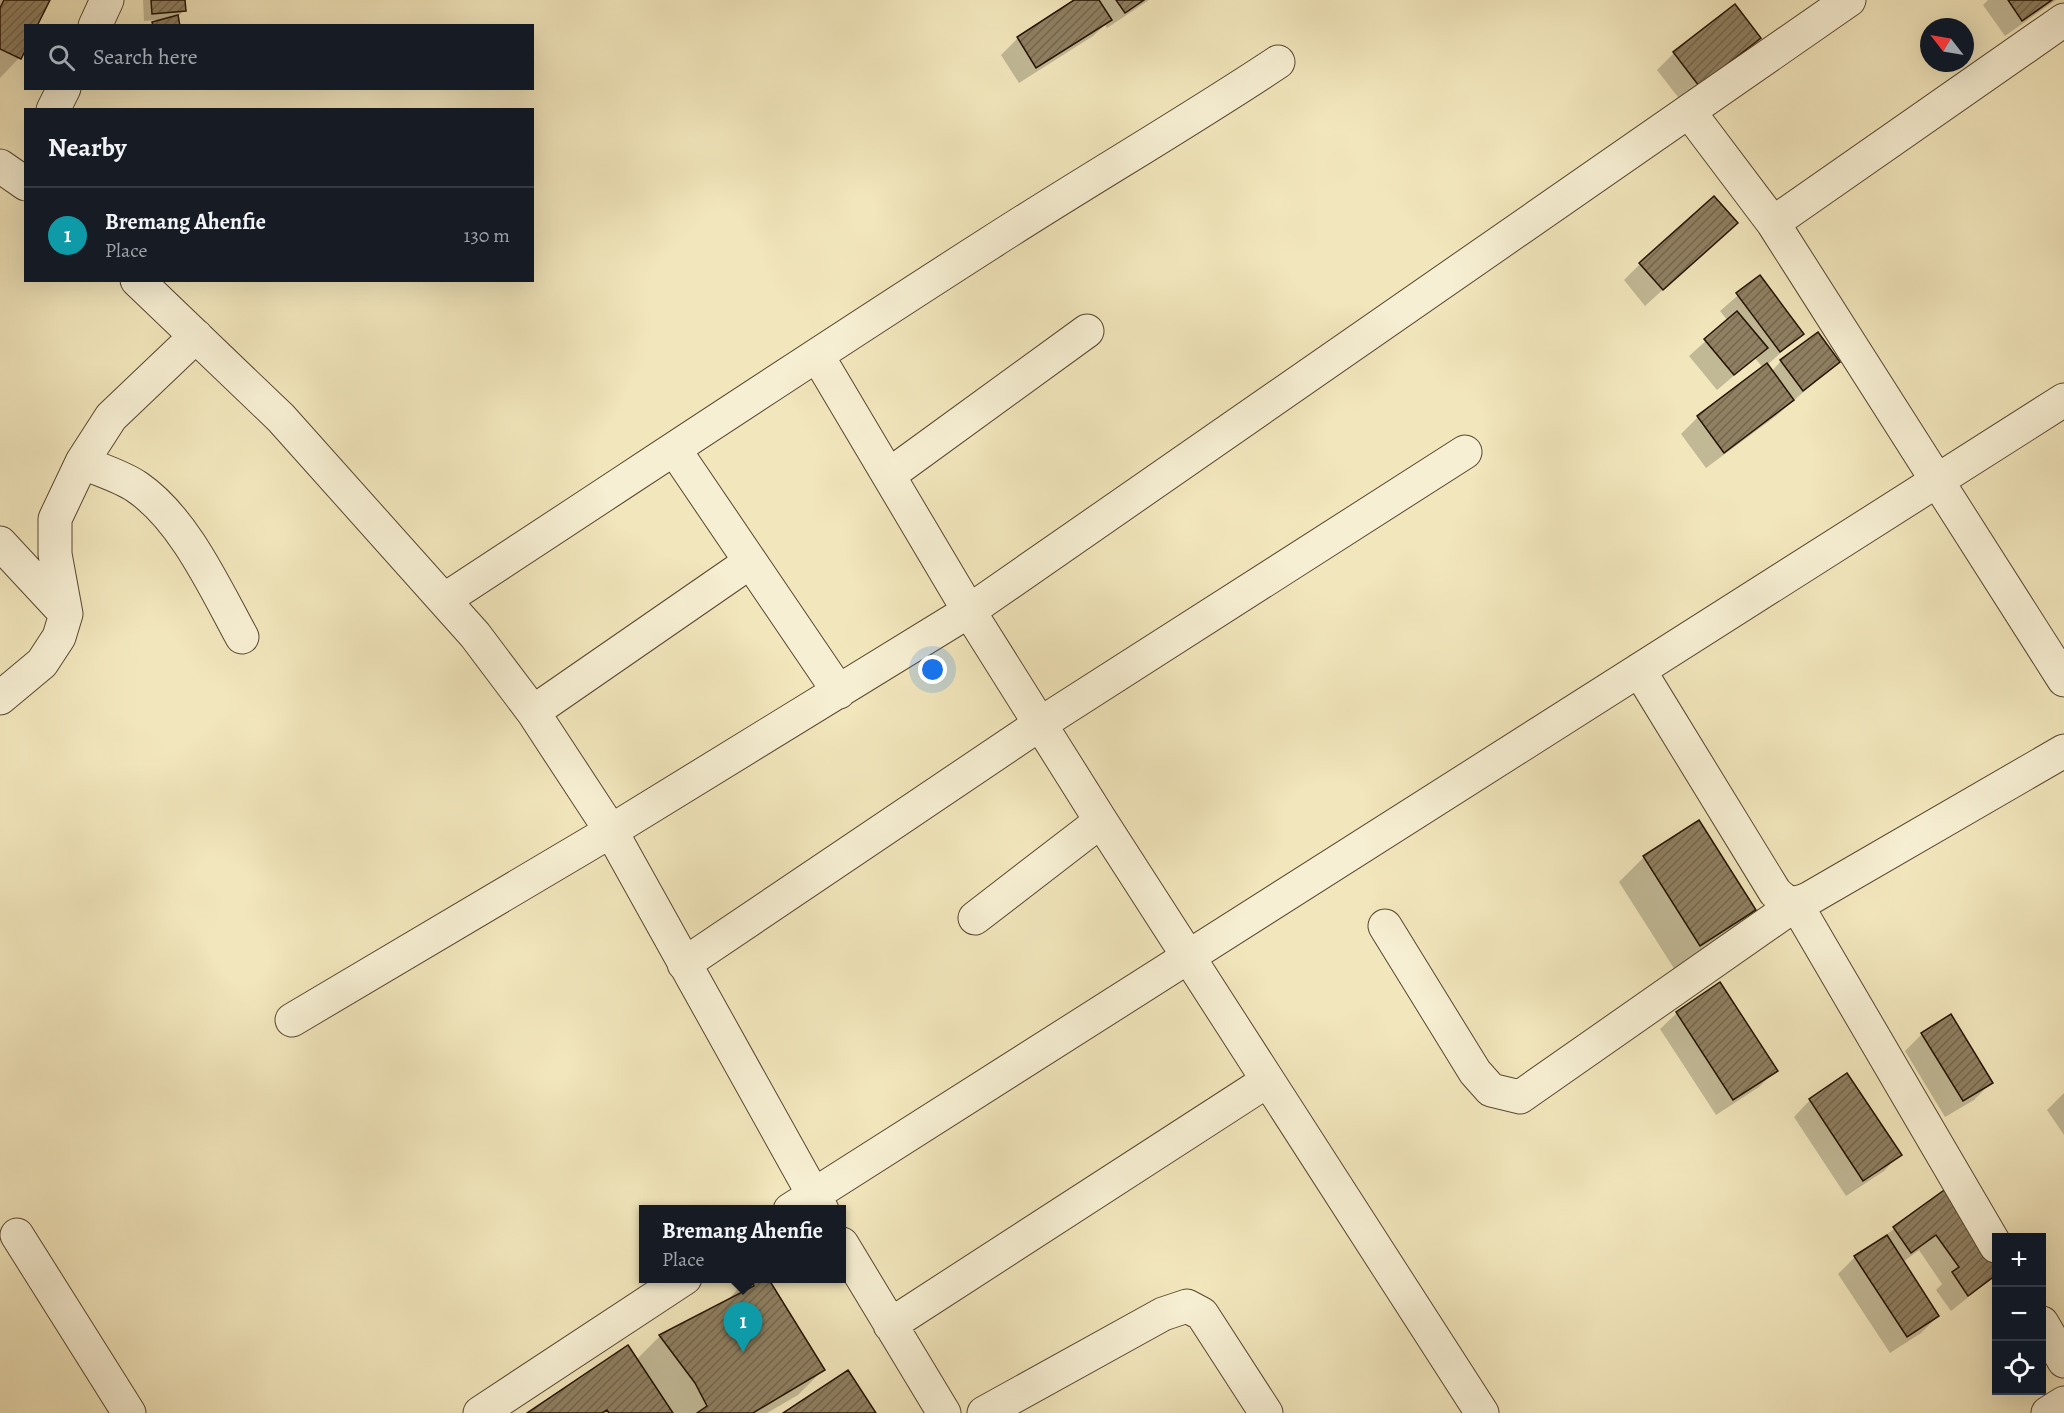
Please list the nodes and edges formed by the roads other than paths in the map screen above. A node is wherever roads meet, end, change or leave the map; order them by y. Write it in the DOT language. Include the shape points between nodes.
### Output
graph roads {
  1 [pos="107,0"];
  2 [pos="1849,0"];
  3 [pos="2064,20"];
  4 [pos="95,24"];
  5 [pos="1278,62"];
  6 [pos="63,90"];
  7 [pos="54,108"];
  8 [pos="1690,113"];
  9 [pos="1773,223"];
  10 [pos="139,282"];
  11 [pos="1087,331"];
  12 [pos="196,336"];
  13 [pos="817,355"];
  14 [pos="2064,400"];
  15 [pos="674,449"];
  16 [pos="1465,452"];
  17 [pos="82,462"];
  18 [pos="889,475"];
  19 [pos="1938,481"];
  20 [pos="0,543"];
  21 [pos="750,562"];
  22 [pos="444,600"];
  23 [pos="969,611"];
  24 [pos="66,614"];
  25 [pos="242,637"];
  26 [pos="1639,670"];
  27 [pos="2064,680"];
  28 [pos="839,692"];
  29 [pos="0,698"];
  30 [pos="533,712"];
  31 [pos="1040,724"];
  32 [pos="2064,751"];
  33 [pos="1101,821"];
  34 [pos="611,831"];
  35 [pos="1796,904"];
  36 [pos="975,918"];
  37 [pos="1385,926"];
  38 [pos="1187,956"];
  39 [pos="684,964"];
  40 [pos="292,1020"];
  41 [pos="1268,1081"];
  42 [pos="808,1204"];
  43 [pos="17,1235"];
  44 [pos="1992,1239"];
  45 [pos="846,1251"];
  46 [pos="677,1283"];
  47 [pos="890,1325"];
  48 [pos="2046,1330"];
  49 [pos="2064,1361"];
  50 [pos="2064,1403"];
  51 [pos="129,1413"];
  52 [pos="480,1413"];
  53 [pos="944,1413"];
  54 [pos="984,1413"];
  55 [pos="1266,1413"];
  56 [pos="1482,1413"];
  57 [pos="2048,1413"];
  1 -- 4 [label="street"];
  2 -- 8 [label="street"];
  3 -- 9 [label="street"];
  5 -- 13 [label="street"];
  6 -- 7 [label="street"];
  8 -- 9 [label="street"];
  8 -- 23 [label="street"];
  9 -- 19 [label="street"];
  10 -- 12 [label="street"];
  11 -- 18 [label="street"];
  12 -- 17 [label="street" via="111,417"];
  12 -- 22 [label="street" via="281,418"];
  13 -- 15 [label="street"];
  13 -- 18 [label="street"];
  14 -- 19 [label="street"];
  15 -- 21 [label="street"];
  15 -- 22 [label="street"];
  16 -- 31 [label="street"];
  17 -- 24 [label="street" via="55,519 55,554"];
  17 -- 25 [label="street" via="136,486 163,511 196,554"];
  18 -- 23 [label="street"];
  19 -- 26 [label="street"];
  19 -- 27 [label="street"];
  20 -- 24 [label="street"];
  21 -- 28 [label="street"];
  21 -- 30 [label="street"];
  22 -- 30 [label="street"];
  23 -- 28 [label="street"];
  23 -- 31 [label="street"];
  24 -- 29 [label="street" via="59,637 42,663"];
  26 -- 35 [label="street" via="1775,892 1785,902"];
  26 -- 38 [label="street"];
  28 -- 34 [label="street"];
  30 -- 34 [label="street"];
  31 -- 33 [label="street"];
  31 -- 39 [label="street"];
  32 -- 35 [label="street"];
  33 -- 36 [label="street"];
  33 -- 38 [label="street"];
  34 -- 39 [label="street"];
  34 -- 40 [label="street"];
  35 -- 37 [label="street" via="1520,1097 1491,1090 1475,1072"];
  35 -- 44 [label="street"];
  38 -- 41 [label="street"];
  38 -- 42 [label="street"];
  39 -- 42 [label="street"];
  41 -- 47 [label="street"];
  41 -- 56 [label="street"];
  43 -- 51 [label="street"];
  45 -- 47 [label="street"];
  46 -- 52 [label="street"];
  47 -- 53 [label="street"];
  48 -- 49 [label="street"];
  50 -- 57 [label="street"];
  54 -- 55 [label="street" via="1163,1314 1187,1306 1202,1314"];
}
